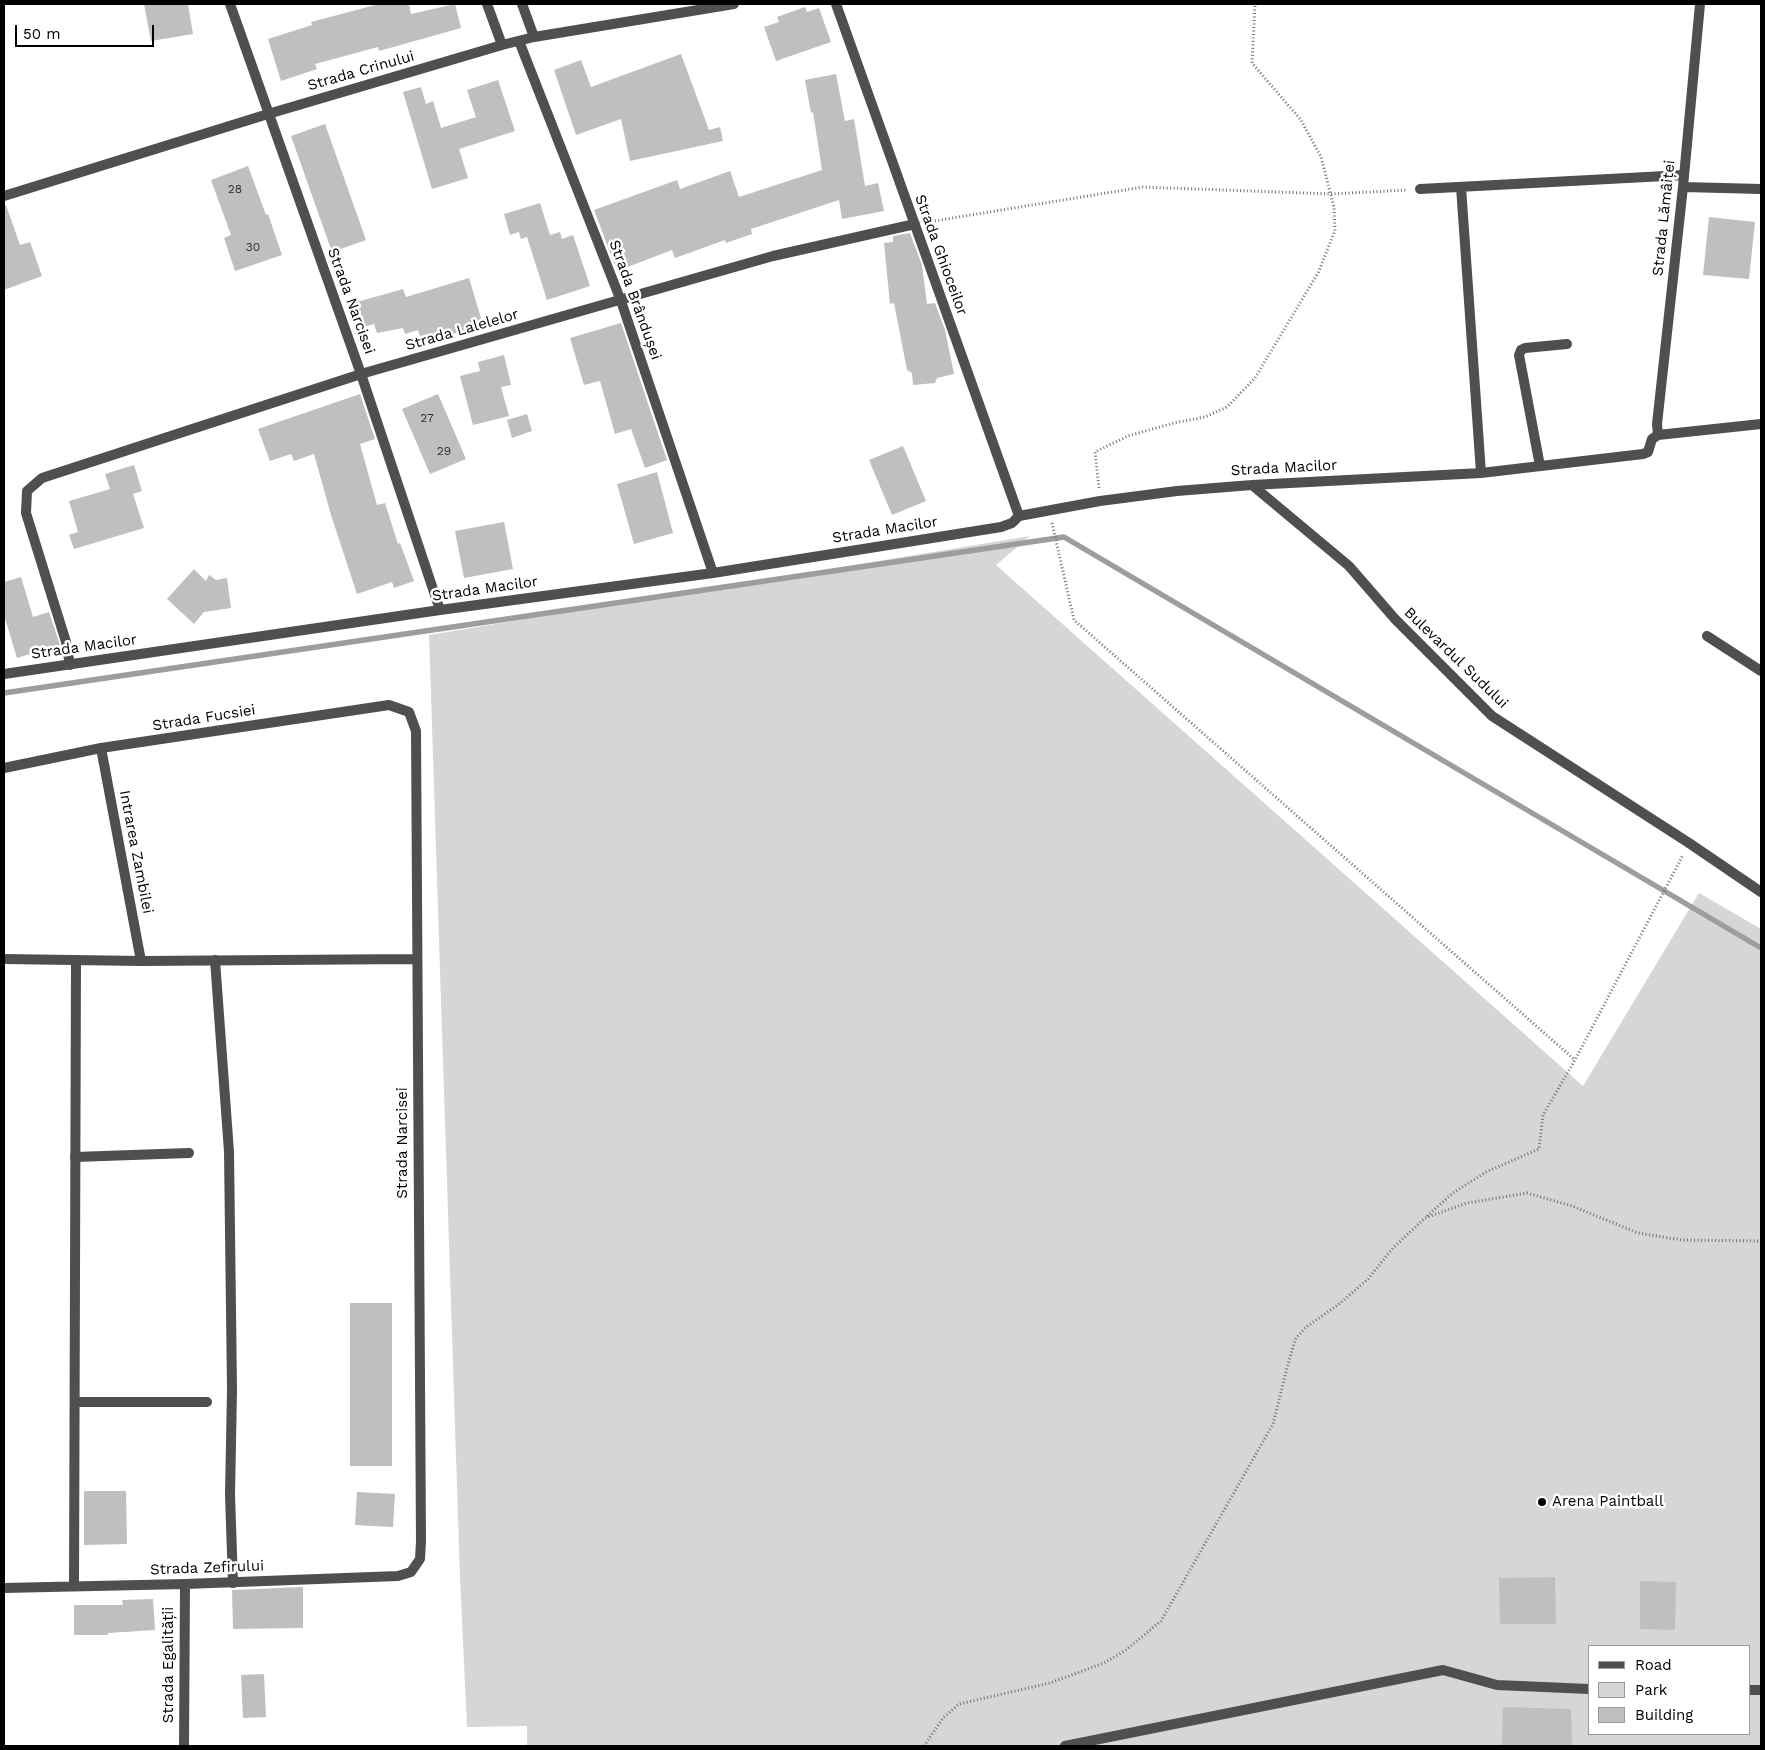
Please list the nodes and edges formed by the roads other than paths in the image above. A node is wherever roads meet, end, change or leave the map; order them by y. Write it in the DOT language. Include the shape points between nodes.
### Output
graph roads {
  1 [pos="230,4"];
  2 [pos="487,4"];
  3 [pos="522,4"];
  4 [pos="734,4"];
  5 [pos="836,4"];
  6 [pos="1700,4"];
  7 [pos="534,37"];
  8 [pos="519,41"];
  9 [pos="502,45"];
  10 [pos="268,114"];
  11 [pos="1684,175"];
  12 [pos="1461,187"];
  13 [pos="1683,187"];
  14 [pos="1761,189"];
  15 [pos="1420,190"];
  16 [pos="4,196"];
  17 [pos="915,224"];
  18 [pos="621,301"];
  19 [pos="1567,344"];
  20 [pos="361,374"];
  21 [pos="1761,424"];
  22 [pos="1658,435"];
  23 [pos="1540,466"];
  24 [pos="1481,473"];
  25 [pos="1252,484"];
  26 [pos="1018,516"];
  27 [pos="714,573"];
  28 [pos="440,610"];
  29 [pos="1707,636"];
  30 [pos="70,665"];
  31 [pos="1761,671"];
  32 [pos="4,674"];
  33 [pos="410,712"];
  34 [pos="101,748"];
  35 [pos="4,768"];
  36 [pos="1761,892"];
  37 [pos="4,959"];
  38 [pos="416,959"];
  39 [pos="76,960"];
  40 [pos="215,960"];
  41 [pos="141,961"];
  42 [pos="189,1153"];
  43 [pos="75,1157"];
  44 [pos="75,1402"];
  45 [pos="207,1402"];
  46 [pos="411,1572"];
  47 [pos="233,1583"];
  48 [pos="185,1584"];
  49 [pos="74,1586"];
  50 [pos="4,1588"];
  51 [pos="1588,1689"];
  52 [pos="184,1746"];
  53 [pos="1065,1746"];
  1 -- 10 [label="street, Strada Narcisei"];
  2 -- 9 [label="street"];
  3 -- 7 [label="street"];
  4 -- 7 [label="street, Strada Crinului"];
  5 -- 17 [label="street, Strada Ghioceilor"];
  6 -- 11 [label="street, Strada Lămâiței"];
  7 -- 8 [label="street, Strada Crinului"];
  8 -- 9 [label="street, Strada Crinului"];
  8 -- 18 [label="street, Strada Brândușei"];
  9 -- 10 [label="street, Strada Crinului"];
  10 -- 16 [label="street, Strada Crinului"];
  10 -- 20 [label="street, Strada Narcisei"];
  11 -- 12 [label="street"];
  11 -- 13 [label="street, Strada Lămâiței"];
  12 -- 15 [label="street"];
  12 -- 24 [label="street"];
  13 -- 14 [label="street"];
  13 -- 22 [label="street, Strada Lămâiței"];
  17 -- 18 [label="street, Strada Lalelelor" via="773,256"];
  17 -- 26 [label="street, Strada Ghioceilor"];
  18 -- 20 [label="street, Strada Lalelelor"];
  18 -- 27 [label="street, Strada Brândușei"];
  19 -- 23 [label="street" via="1525,348 1519,355"];
  20 -- 28 [label="street, Strada Narcisei"];
  20 -- 30 [label="street, Strada Lalelelor" via="42,478 27,491 26,513 66,642"];
  21 -- 22 [label="street"];
  22 -- 23 [label="street, Strada Macilor" via="1652,439 1648,452 1643,454"];
  23 -- 24 [label="street, Strada Macilor"];
  24 -- 25 [label="street, Strada Macilor"];
  25 -- 26 [label="street, Strada Macilor" via="1100,501"];
  25 -- 36 [label="street, Bulevardul Sudului" via="1349,566 1395,619 1492,716"];
  26 -- 27 [label="street, Strada Macilor" via="1012,523 1001,527"];
  27 -- 28 [label="street, Strada Macilor"];
  28 -- 30 [label="street, Strada Macilor"];
  29 -- 31 [label="street"];
  30 -- 32 [label="street, Strada Macilor"];
  33 -- 34 [label="street, Strada Fucsiei" via="389,705"];
  33 -- 38 [label="street, Strada Narcisei" via="416,731"];
  34 -- 35 [label="street, Strada Fucsiei"];
  34 -- 41 [label="street, Intrarea Zambilei"];
  37 -- 39 [label="street"];
  38 -- 40 [label="street"];
  38 -- 46 [label="street, Strada Narcisei" via="421,1542 420,1559"];
  39 -- 41 [label="street"];
  39 -- 43 [label="street"];
  40 -- 41 [label="street"];
  40 -- 47 [label="street" via="229,1152"];
  42 -- 43 [label="street"];
  43 -- 44 [label="street"];
  44 -- 45 [label="street"];
  44 -- 49 [label="street"];
  46 -- 47 [label="street, Strada Zefirului" via="398,1576"];
  47 -- 48 [label="street, Strada Zefirului"];
  48 -- 49 [label="street, Strada Zefirului"];
  48 -- 52 [label="street, Strada Egalității"];
  49 -- 50 [label="street, Strada Zefirului"];
  51 -- 53 [label="street" via="1497,1685 1443,1670"];
}
